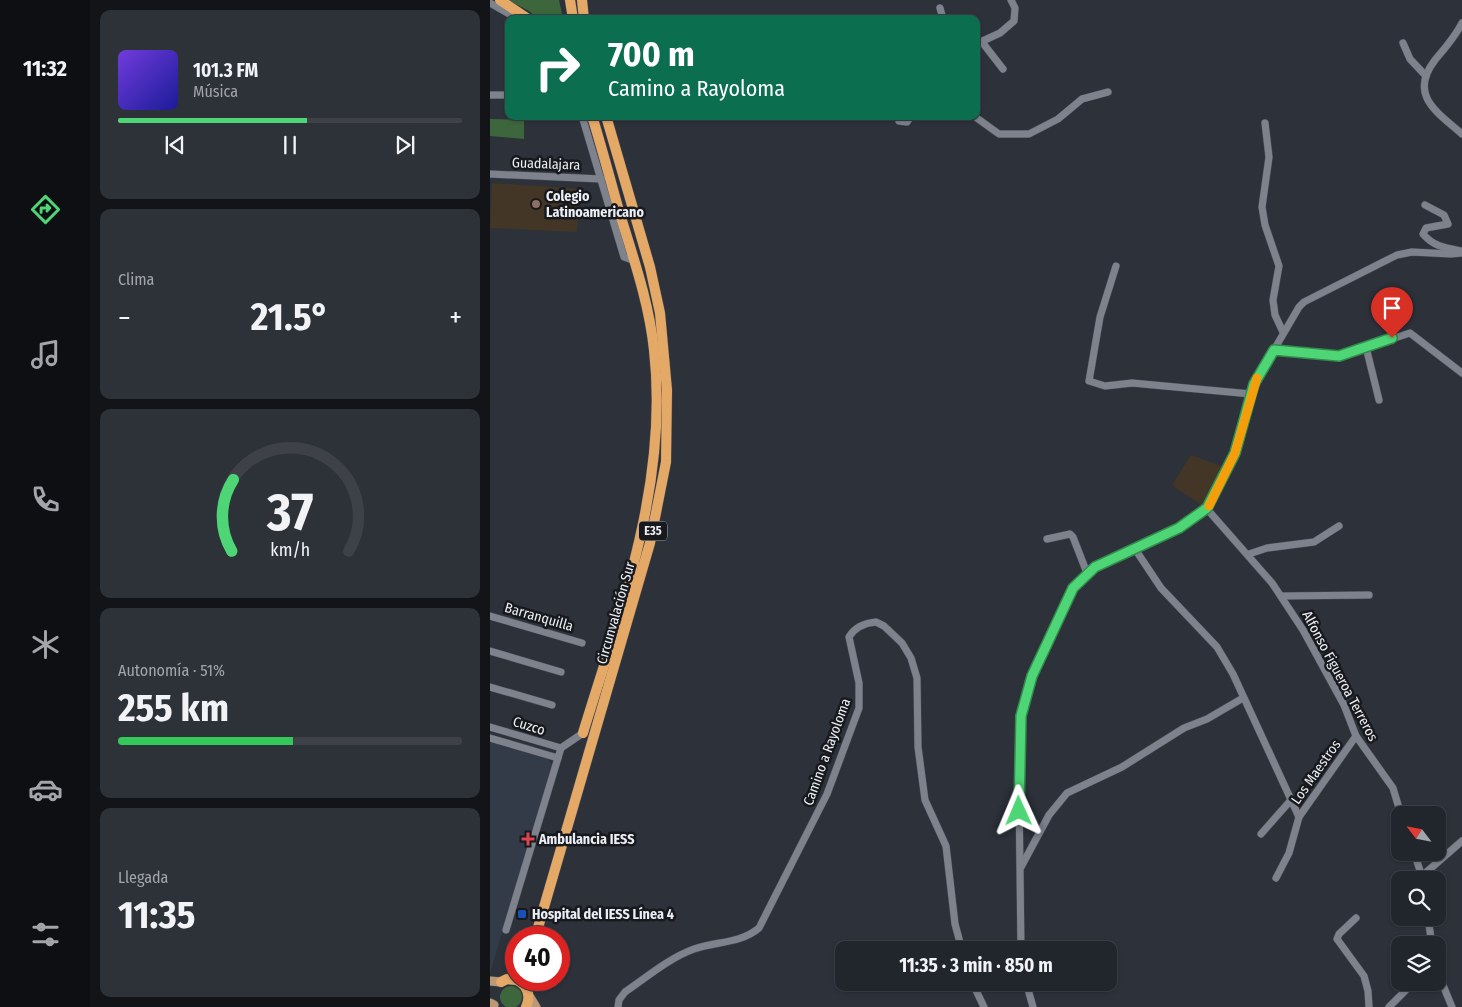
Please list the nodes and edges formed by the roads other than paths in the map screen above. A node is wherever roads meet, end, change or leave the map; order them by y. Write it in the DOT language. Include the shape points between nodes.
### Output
graph roads {
  1 [pos="500,0"];
  2 [pos="570,0"];
  3 [pos="582,0"];
  4 [pos="1011,0"];
  5 [pos="490,3"];
  6 [pos="940,8"];
  7 [pos="511,15"];
  8 [pos="522,15"];
  9 [pos="572,15"];
  10 [pos="584,15"];
  11 [pos="942,15"];
  12 [pos="1461,26"];
  13 [pos="980,42"];
  14 [pos="1403,43"];
  15 [pos="980,44"];
  16 [pos="1003,69"];
  17 [pos="1426,76"];
  18 [pos="1108,92"];
  19 [pos="490,95"];
  20 [pos="505,95"];
  21 [pos="607,120"];
  22 [pos="899,120"];
  23 [pos="909,120"];
  24 [pos="979,120"];
  25 [pos="589,121"];
  26 [pos="1265,123"];
  27 [pos="1462,134"];
  28 [pos="490,174"];
  29 [pos="601,178"];
  30 [pos="1425,205"];
  31 [pos="1462,252"];
  32 [pos="635,261"];
  33 [pos="1116,266"];
  34 [pos="1283,332"];
  35 [pos="1366,347"];
  36 [pos="1274,350"];
  37 [pos="1462,373"];
  38 [pos="1251,394"];
  39 [pos="1379,400"];
  40 [pos="1207,508"];
  41 [pos="1339,526"];
  42 [pos="1047,539"];
  43 [pos="1135,549"];
  44 [pos="1249,554"];
  45 [pos="1088,572"];
  46 [pos="1369,594"];
  47 [pos="1281,596"];
  48 [pos="490,616"];
  49 [pos="582,643"];
  50 [pos="490,651"];
  51 [pos="561,672"];
  52 [pos="490,687"];
  53 [pos="1243,698"];
  54 [pos="552,705"];
  55 [pos="490,727"];
  56 [pos="583,733"];
  57 [pos="1356,736"];
  58 [pos="490,738"];
  59 [pos="561,748"];
  60 [pos="558,758"];
  61 [pos="1291,800"];
  62 [pos="1399,806"];
  63 [pos="1299,817"];
  64 [pos="1261,834"];
  65 [pos="1462,841"];
  66 [pos="1021,868"];
  67 [pos="1430,871"];
  68 [pos="1276,878"];
  69 [pos="1356,918"];
  70 [pos="507,926"];
  71 [pos="538,926"];
  72 [pos="960,941"];
  73 [pos="1021,941"];
  74 [pos="527,991"];
  75 [pos="528,991"];
  76 [pos="976,991"];
  77 [pos="1029,991"];
  78 [pos="1405,991"];
  79 [pos="1445,991"];
  80 [pos="526,1007"];
  81 [pos="536,1007"];
  82 [pos="618,1007"];
  83 [pos="984,1007"];
  84 [pos="1033,1007"];
  85 [pos="1369,1007"];
  86 [pos="1389,1007"];
  87 [pos="1452,1007"];
  1 -- 8 [label="highway"];
  2 -- 9 [label="highway"];
  3 -- 10 [label="highway"];
  4 -- 13 [label="street" via="1015,8 1014,21"];
  5 -- 7 [label="street"];
  6 -- 11 [label="street"];
  12 -- 17 [label="street"];
  14 -- 17 [label="street" via="1410,59"];
  15 -- 16 [label="street"];
  17 -- 27 [label="street" via="1424,94 1428,102"];
  18 -- 24 [label="street" via="1082,99 1058,120 1029,134 998,134"];
  19 -- 20 [label="street"];
  21 -- 71 [label="highway, Circunvalación Sur / E35" via="659,306 666,358 667,452 650,543"];
  22 -- 23 [label="street"];
  25 -- 29 [label="street"];
  25 -- 32 [label="highway, Circunvalación Sur / E35"];
  26 -- 34 [label="street" via="1269,157 1262,207 1280,266 1273,300 1275,316"];
  28 -- 29 [label="street, Guadalajara"];
  29 -- 32 [label="street" via="624,256"];
  30 -- 31 [label="street" via="1444,215 1448,224 1426,228 1423,234 1433,244"];
  31 -- 34 [label="street" via="1396,255 1304,302"];
  32 -- 56 [label="highway, Circunvalación Sur / E35" via="654,350 657,414 654,467 635,557"];
  33 -- 38 [label="street" via="1098,326 1089,381 1105,386 1132,383"];
  34 -- 36 [label="street"];
  35 -- 36 [label="street" via="1339,356"];
  35 -- 37 [label="street" via="1410,333"];
  35 -- 39 [label="street"];
  36 -- 38 [label="street"];
  38 -- 40 [label="street" via="1235,453"];
  40 -- 43 [label="street" via="1179,528"];
  40 -- 44 [label="street, Alfonso Figueroa Terreros"];
  41 -- 44 [label="street" via="1314,542 1267,548"];
  42 -- 45 [label="street" via="1070,534 1074,537"];
  43 -- 45 [label="street"];
  43 -- 53 [label="street" via="1161,588 1217,647"];
  44 -- 47 [label="street, Alfonso Figueroa Terreros"];
  45 -- 66 [label="street" via="1073,588 1032,676 1021,716"];
  46 -- 47 [label="street"];
  47 -- 57 [label="street, Alfonso Figueroa Terreros" via="1344,705"];
  48 -- 49 [label="street, Barranquilla"];
  50 -- 51 [label="street"];
  52 -- 54 [label="street"];
  53 -- 61 [label="street"];
  53 -- 66 [label="street" via="1184,728 1122,767 1067,793 1049,816"];
  55 -- 59 [label="street, Cuzco"];
  56 -- 59 [label="street"];
  57 -- 62 [label="street, Alfonso Figueroa Terreros" via="1393,788"];
  57 -- 63 [label="street, Los Maestros"];
  58 -- 60 [label="street, Cuzco"];
  59 -- 60 [label="street"];
  60 -- 70 [label="street"];
  61 -- 63 [label="street"];
  61 -- 64 [label="street"];
  63 -- 68 [label="street, Los Maestros" via="1289,853"];
  65 -- 67 [label="street"];
  66 -- 73 [label="street"];
  69 -- 85 [label="street" via="1337,940 1364,976"];
  72 -- 82 [label="street, Camino a Rayoloma" via="946,846 925,800 918,747 917,678 911,658 902,644 884,626 868,623 859,626 849,638 860,683 859,708 827,794 759,928 739,940 695,948 681,954 625,992"];
  74 -- 80 [label="highway"];
  75 -- 81 [label="main road"];
  76 -- 83 [label="street"];
  77 -- 84 [label="street"];
  78 -- 86 [label="street"];
  79 -- 87 [label="street"];
}
